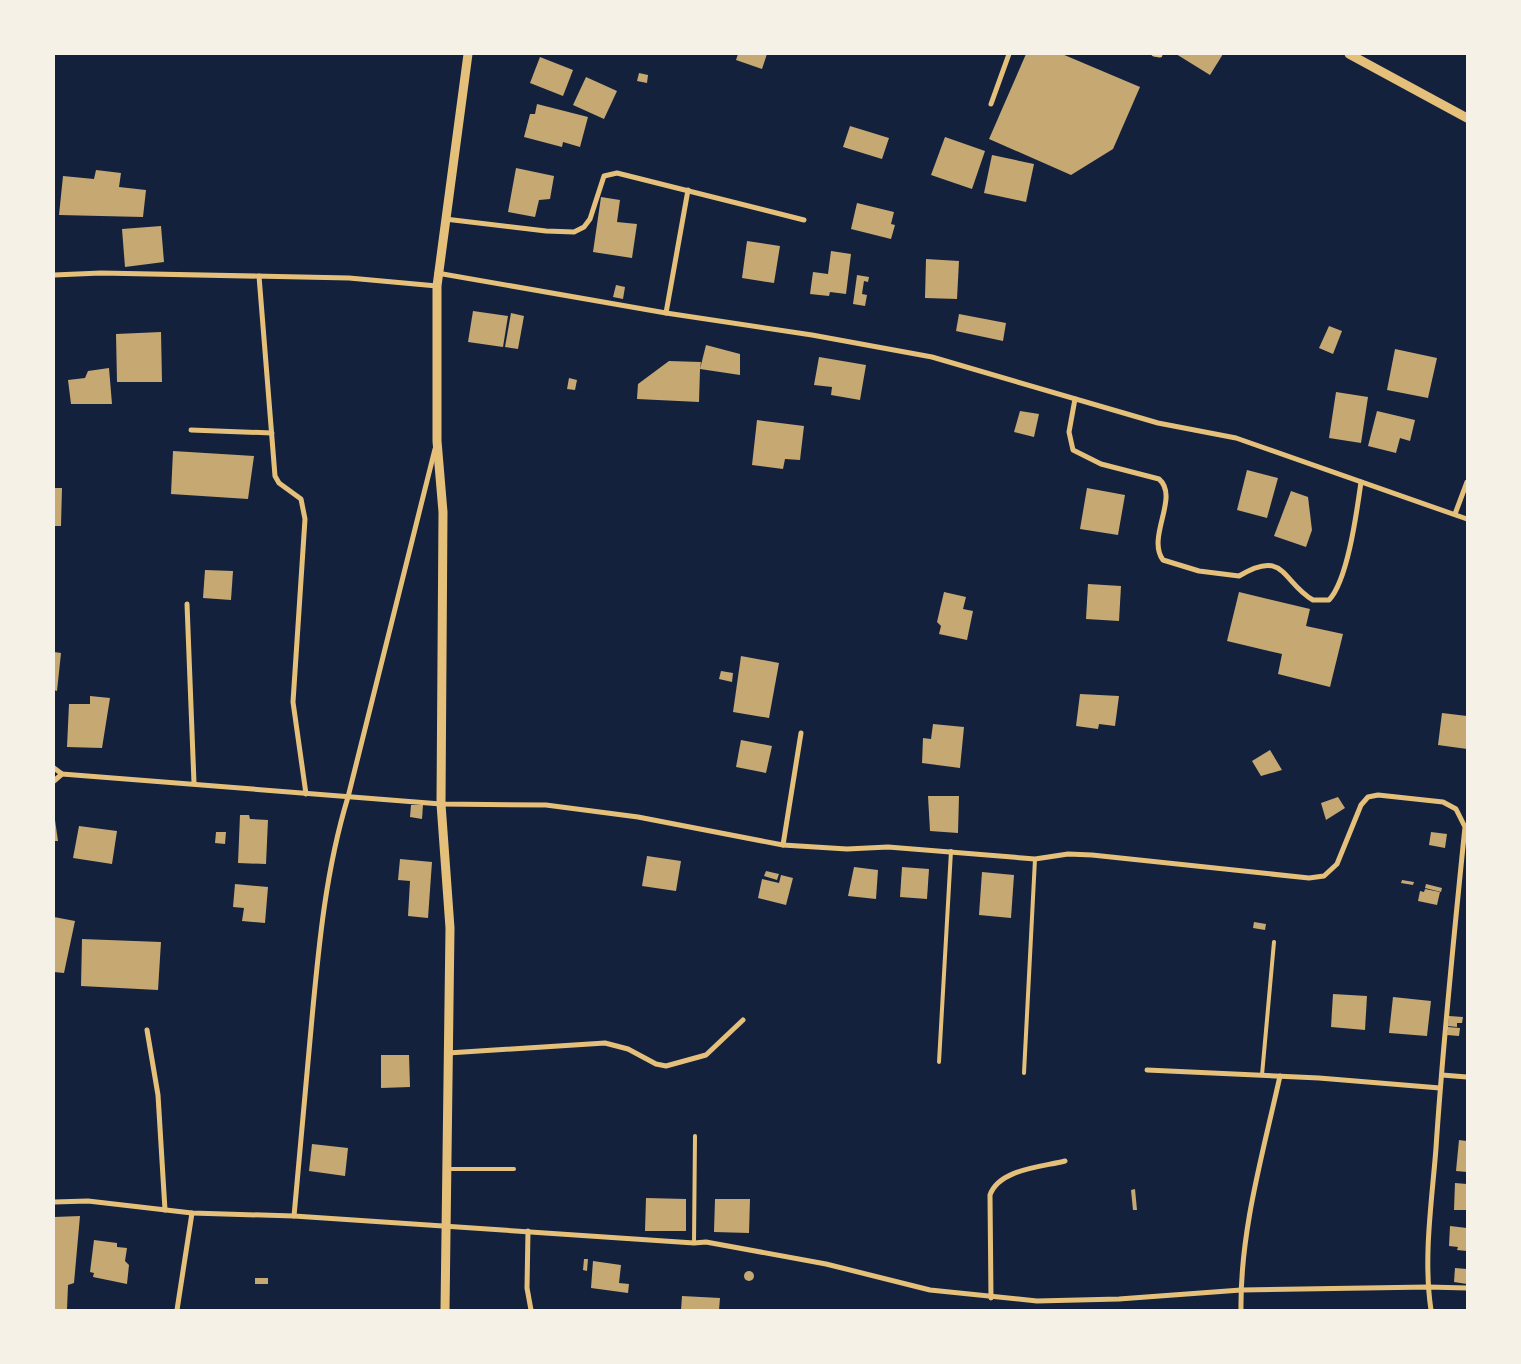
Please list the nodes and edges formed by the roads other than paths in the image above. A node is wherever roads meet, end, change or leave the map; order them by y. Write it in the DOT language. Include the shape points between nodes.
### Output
graph roads {
  1 [pos="468,54"];
  2 [pos="1009,54"];
  3 [pos="1349,54"];
  4 [pos="991,104"];
  5 [pos="1467,118"];
  6 [pos="688,190"];
  7 [pos="445,218"];
  8 [pos="804,220"];
  9 [pos="437,273"];
  10 [pos="54,275"];
  11 [pos="259,276"];
  12 [pos="437,286"];
  13 [pos="666,313"];
  14 [pos="1075,399"];
  15 [pos="191,430"];
  16 [pos="272,433"];
  17 [pos="437,441"];
  18 [pos="1361,482"];
  19 [pos="1467,482"];
  20 [pos="1455,514"];
  21 [pos="1467,519"];
  22 [pos="187,604"];
  23 [pos="802,734"];
  24 [pos="54,768"];
  25 [pos="62,774"];
  26 [pos="54,781"];
  27 [pos="194,783"];
  28 [pos="306,794"];
  29 [pos="348,797"];
  30 [pos="441,804"];
  31 [pos="783,845"];
  32 [pos="951,851"];
  33 [pos="1035,859"];
  34 [pos="1274,942"];
  35 [pos="743,1020"];
  36 [pos="147,1030"];
  37 [pos="447,1053"];
  38 [pos="939,1062"];
  39 [pos="1147,1070"];
  40 [pos="1024,1073"];
  41 [pos="1262,1075"];
  42 [pos="1442,1075"];
  43 [pos="1280,1076"];
  44 [pos="1467,1076"];
  45 [pos="1440,1088"];
  46 [pos="695,1136"];
  47 [pos="1065,1161"];
  48 [pos="449,1169"];
  49 [pos="514,1169"];
  50 [pos="54,1202"];
  51 [pos="165,1210"];
  52 [pos="192,1214"];
  53 [pos="294,1216"];
  54 [pos="446,1225"];
  55 [pos="528,1231"];
  56 [pos="694,1243"];
  57 [pos="1428,1287"];
  58 [pos="1467,1288"];
  59 [pos="1241,1290"];
  60 [pos="991,1298"];
  61 [pos="177,1310"];
  62 [pos="445,1310"];
  63 [pos="531,1310"];
  64 [pos="1241,1310"];
  65 [pos="1431,1310"];
  1 -- 7 [label="street"];
  2 -- 4 [label="street"];
  3 -- 5 [label="street"];
  6 -- 7 [label="street" via="609,173 601,180 590,219 584,227 565,233"];
  6 -- 8 [label="street"];
  6 -- 13 [label="street"];
  7 -- 9 [label="street"];
  9 -- 12 [label="street"];
  9 -- 13 [label="street"];
  10 -- 11 [label="street"];
  11 -- 12 [label="street" via="349,278"];
  11 -- 16 [label="street"];
  12 -- 17 [label="street"];
  13 -- 14 [label="street" via="932,357"];
  14 -- 18 [label="street" via="1158,423 1236,438"];
  14 -- 18 [label="street" via="1069,432 1073,450 1101,464 1164,483 1166,496 1157,547 1163,560 1178,566 1239,576 1250,568 1268,565 1286,574 1312,600 1329,600 1350,547"];
  15 -- 16 [label="street"];
  16 -- 28 [label="street" via="275,476 279,484 301,499 305,519 294,702"];
  17 -- 29 [label="street"];
  17 -- 30 [label="street" via="443,512"];
  18 -- 20 [label="street"];
  19 -- 20 [label="street"];
  20 -- 21 [label="street"];
  22 -- 27 [label="street"];
  23 -- 31 [label="street"];
  24 -- 25 [label="street"];
  25 -- 26 [label="street"];
  25 -- 27 [label="street"];
  27 -- 28 [label="street"];
  28 -- 29 [label="street"];
  29 -- 30 [label="street"];
  29 -- 53 [label="street" via="338,832 318,946"];
  30 -- 31 [label="street" via="546,805 638,817"];
  30 -- 37 [label="street" via="450,928"];
  31 -- 32 [label="street"];
  32 -- 33 [label="street"];
  32 -- 38 [label="lane"];
  33 -- 40 [label="lane"];
  33 -- 42 [label="street" via="1068,854 1092,855 1294,877 1324,876 1337,864 1361,805 1368,797 1424,799 1456,809 1465,827"];
  34 -- 41 [label="lane"];
  35 -- 37 [label="street" via="706,1056 666,1066 604,1042"];
  36 -- 51 [label="street" via="158,1095"];
  37 -- 48 [label="street"];
  39 -- 41 [label="street"];
  41 -- 43 [label="street"];
  42 -- 44 [label="street"];
  42 -- 45 [label="street"];
  43 -- 45 [label="street"];
  43 -- 59 [label="street" via="1248,1224"];
  45 -- 57 [label="street"];
  46 -- 56 [label="lane"];
  47 -- 60 [label="street" via="1008,1176 992,1190"];
  48 -- 49 [label="lane"];
  48 -- 54 [label="street"];
  50 -- 51 [label="street" via="88,1201"];
  51 -- 52 [label="street"];
  52 -- 53 [label="street"];
  52 -- 61 [label="street"];
  53 -- 54 [label="street"];
  54 -- 55 [label="street"];
  54 -- 62 [label="street"];
  55 -- 56 [label="street"];
  55 -- 63 [label="street" via="527,1288"];
  56 -- 60 [label="street" via="706,1242 826,1264 930,1290"];
  57 -- 58 [label="street"];
  57 -- 59 [label="street"];
  57 -- 65 [label="street"];
  59 -- 60 [label="street" via="1037,1301"];
  59 -- 64 [label="street"];
}
